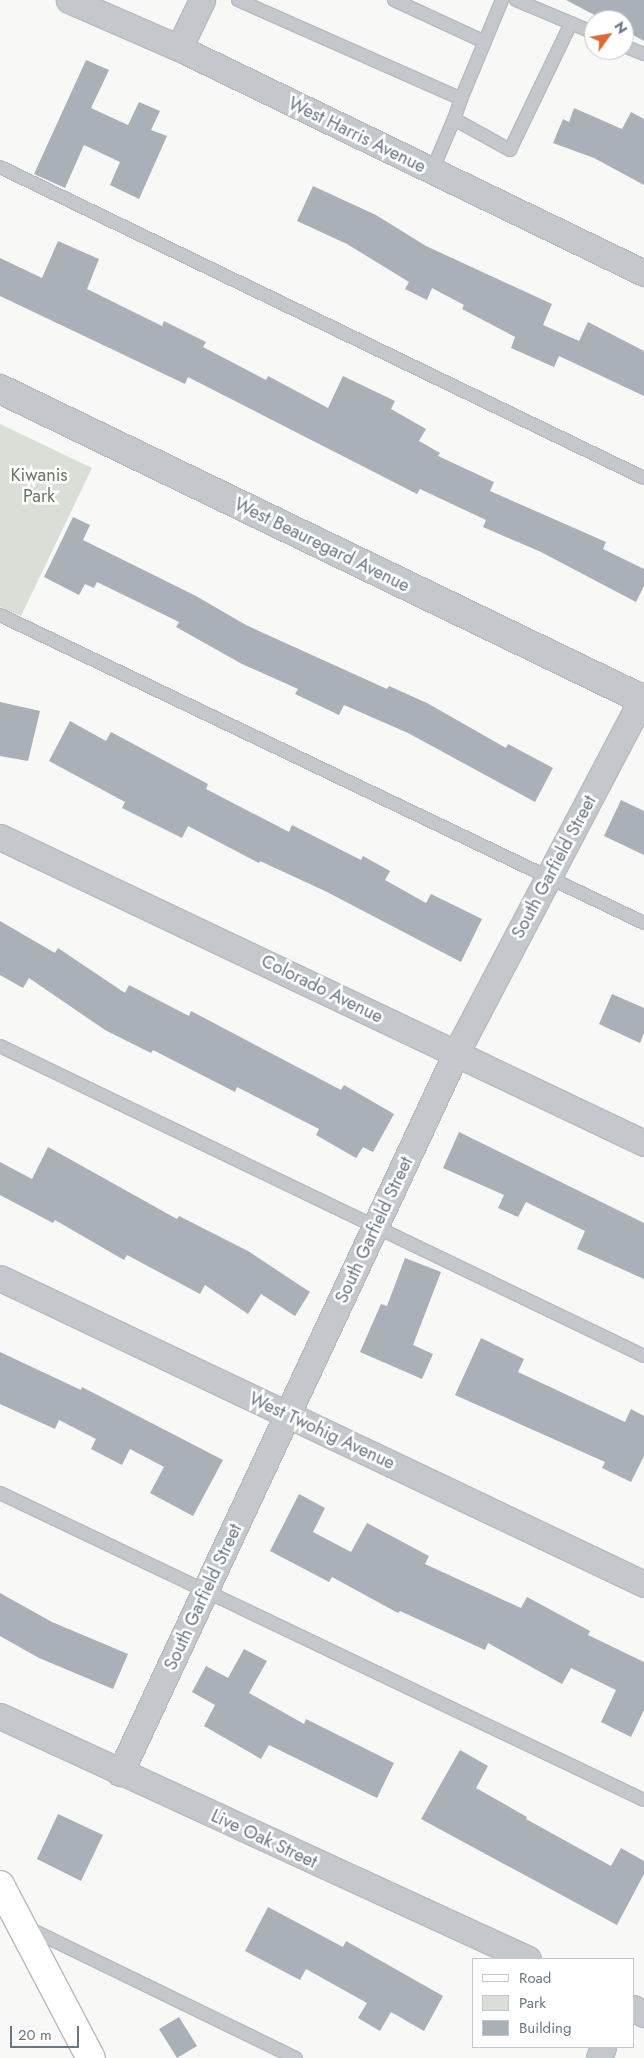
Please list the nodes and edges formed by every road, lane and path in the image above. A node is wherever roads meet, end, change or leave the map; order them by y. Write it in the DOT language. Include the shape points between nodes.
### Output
graph roads {
  1 [pos="69,0"];
  2 [pos="202,0"];
  3 [pos="238,0"];
  4 [pos="394,0"];
  5 [pos="502,0"];
  6 [pos="516,0"];
  7 [pos="571,23"];
  8 [pos="584,29"];
  9 [pos="484,42"];
  10 [pos="179,48"];
  11 [pos="461,99"];
  12 [pos="454,119"];
  13 [pos="0,167"];
  14 [pos="432,171"];
  15 [pos="644,273"];
  16 [pos="0,389"];
  17 [pos="644,478"];
  18 [pos="0,615"];
  19 [pos="643,698"];
  20 [pos="0,837"];
  21 [pos="548,877"];
  22 [pos="644,923"];
  23 [pos="0,1046"];
  24 [pos="456,1053"];
  25 [pos="644,1143"];
  26 [pos="376,1227"];
  27 [pos="0,1278"];
  28 [pos="644,1356"];
  29 [pos="289,1416"];
  30 [pos="0,1493"];
  31 [pos="644,1584"];
  32 [pos="206,1590"];
  33 [pos="0,1716"];
  34 [pos="120,1773"];
  35 [pos="644,1800"];
  36 [pos="0,1885"];
  37 [pos="19,1923"];
  38 [pos="526,1958"];
  39 [pos="91,2058"];
  40 [pos="296,2058"];
  1 -- 10 [label="street, West Harris Avenue"];
  2 -- 10 [label="street"];
  3 -- 11 [label="lane"];
  4 -- 9 [label="lane"];
  5 -- 9 [label="lane"];
  6 -- 7 [label="lane"];
  7 -- 8 [label="lane"];
  7 -- 12 [label="lane" via="510,150"];
  9 -- 11 [label="lane"];
  10 -- 14 [label="street, West Harris Avenue"];
  11 -- 12 [label="lane"];
  12 -- 14 [label="lane"];
  13 -- 17 [label="lane"];
  14 -- 15 [label="street, West Harris Avenue"];
  16 -- 19 [label="street, West Beauregard Avenue"];
  18 -- 21 [label="lane"];
  19 -- 21 [label="street, South Garfield Street"];
  20 -- 24 [label="street, Colorado Avenue"];
  21 -- 22 [label="lane"];
  21 -- 24 [label="street, South Garfield Street"];
  23 -- 26 [label="lane"];
  24 -- 25 [label="street, Colorado Avenue"];
  24 -- 26 [label="street, South Garfield Street"];
  26 -- 28 [label="lane"];
  26 -- 29 [label="street, South Garfield Street"];
  27 -- 29 [label="street, West Twohig Avenue"];
  29 -- 31 [label="street, West Twohig Avenue"];
  29 -- 32 [label="street, South Garfield Street"];
  30 -- 32 [label="lane"];
  32 -- 34 [label="street, South Garfield Street"];
  32 -- 35 [label="lane"];
  33 -- 34 [label="street, Live Oak Street"];
  34 -- 38 [label="street, Live Oak Street"];
  36 -- 37 [label="main road"];
  37 -- 39 [label="main road"];
  37 -- 40 [label="lane"];
}
